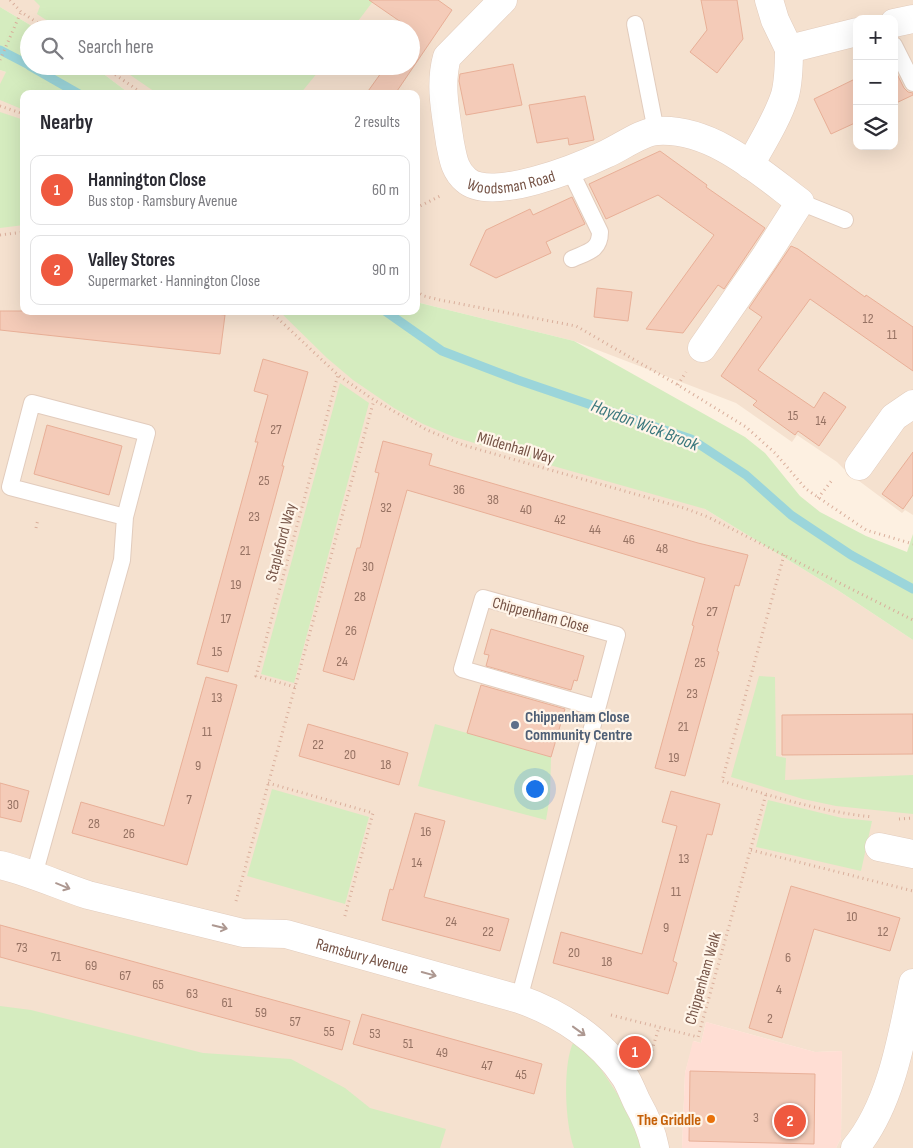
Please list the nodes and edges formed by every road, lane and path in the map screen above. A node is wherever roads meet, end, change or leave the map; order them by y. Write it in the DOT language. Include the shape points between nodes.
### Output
graph roads {
  1 [pos="10,0"];
  2 [pos="503,0"];
  3 [pos="769,0"];
  4 [pos="21,12"];
  5 [pos="33,20"];
  6 [pos="913,20"];
  7 [pos="898,22"];
  8 [pos="635,24"];
  9 [pos="853,33"];
  10 [pos="789,48"];
  11 [pos="898,53"];
  12 [pos="0,60"];
  13 [pos="116,75"];
  14 [pos="913,83"];
  15 [pos="137,90"];
  16 [pos="0,106"];
  17 [pos="20,113"];
  18 [pos="656,131"];
  19 [pos="750,165"];
  20 [pos="569,168"];
  21 [pos="800,202"];
  22 [pos="845,220"];
  23 [pos="20,232"];
  24 [pos="0,235"];
  25 [pos="572,259"];
  26 [pos="420,294"];
  27 [pos="274,315"];
  28 [pos="702,348"];
  29 [pos="338,375"];
  30 [pos="374,400"];
  31 [pos="913,404"];
  32 [pos="859,466"];
  33 [pos="125,518"];
  34 [pos="913,544"];
  35 [pos="784,555"];
  36 [pos="913,620"];
  37 [pos="295,687"];
  38 [pos="597,708"];
  39 [pos="268,783"];
  40 [pos="766,794"];
  41 [pos="876,818"];
  42 [pos="913,818"];
  43 [pos="894,820"];
  44 [pos="879,847"];
  45 [pos="750,850"];
  46 [pos="913,854"];
  47 [pos="0,865"];
  48 [pos="34,875"];
  49 [pos="913,891"];
  50 [pos="228,929"];
  51 [pos="336,948"];
  52 [pos="913,983"];
  53 [pos="518,999"];
  54 [pos="572,1025"];
  55 [pos="905,1055"];
  56 [pos="655,1148"];
  57 [pos="855,1148"];
  1 -- 4 [label="path"];
  2 -- 20 [label="street, Woodsman Road" via="447,57 443,76 454,165 467,182 493,189 514,187"];
  3 -- 10 [label="street"];
  4 -- 5 [label="path"];
  4 -- 12 [label="path"];
  6 -- 7 [label="street"];
  8 -- 18 [label="lane"];
  9 -- 10 [label="street"];
  10 -- 19 [label="street" via="785,94"];
  11 -- 14 [label="lane"];
  13 -- 15 [label="path"];
  16 -- 17 [label="path"];
  18 -- 19 [label="street, Woodsman Road" via="686,133 706,140"];
  18 -- 20 [label="street, Woodsman Road"];
  19 -- 21 [label="street, Woodsman Road"];
  20 -- 25 [label="lane" via="600,232 597,247"];
  21 -- 22 [label="lane"];
  21 -- 28 [label="street"];
  23 -- 24 [label="path"];
  26 -- 34 [label="path" via="576,326 746,427 775,453 806,489 866,530"];
  27 -- 29 [label="path, Mildenhall Way"];
  29 -- 30 [label="path, Mildenhall Way"];
  29 -- 37 [label="path, Stapleford Way" via="256,676"];
  30 -- 35 [label="path, Mildenhall Way" via="427,430 463,445 684,508"];
  30 -- 37 [label="path"];
  31 -- 32 [label="street" via="894,417"];
  33 -- 33 [label="lane" via="148,433 32,403 10,487"];
  33 -- 48 [label="lane" via="122,560"];
  35 -- 36 [label="path, Mildenhall Way"];
  35 -- 40 [label="path" via="722,781"];
  37 -- 39 [label="path"];
  38 -- 38 [label="lane, Chippenham Close" via="617,635 483,598 462,669"];
  38 -- 53 [label="lane, Chippenham Close"];
  39 -- 50 [label="path"];
  39 -- 51 [label="path" via="374,813"];
  40 -- 41 [label="path" via="848,815"];
  40 -- 45 [label="path, Chippenham Walk"];
  42 -- 43 [label="path"];
  44 -- 46 [label="street"];
  45 -- 49 [label="path"];
  45 -- 54 [label="path, Chippenham Walk" via="698,1037 584,1008"];
  47 -- 48 [label="street, Ramsbury Avenue"];
  48 -- 50 [label="street, Ramsbury Avenue, one-way" via="88,895"];
  50 -- 51 [label="street, Ramsbury Avenue" via="243,933 286,934"];
  51 -- 53 [label="street, Ramsbury Avenue, one-way"];
  52 -- 55 [label="street"];
  53 -- 54 [label="street, Ramsbury Avenue" via="539,1006"];
  54 -- 56 [label="street, Ramsbury Avenue, one-way" via="606,1053 625,1078 645,1116"];
  55 -- 57 [label="street" via="875,1118"];
}
